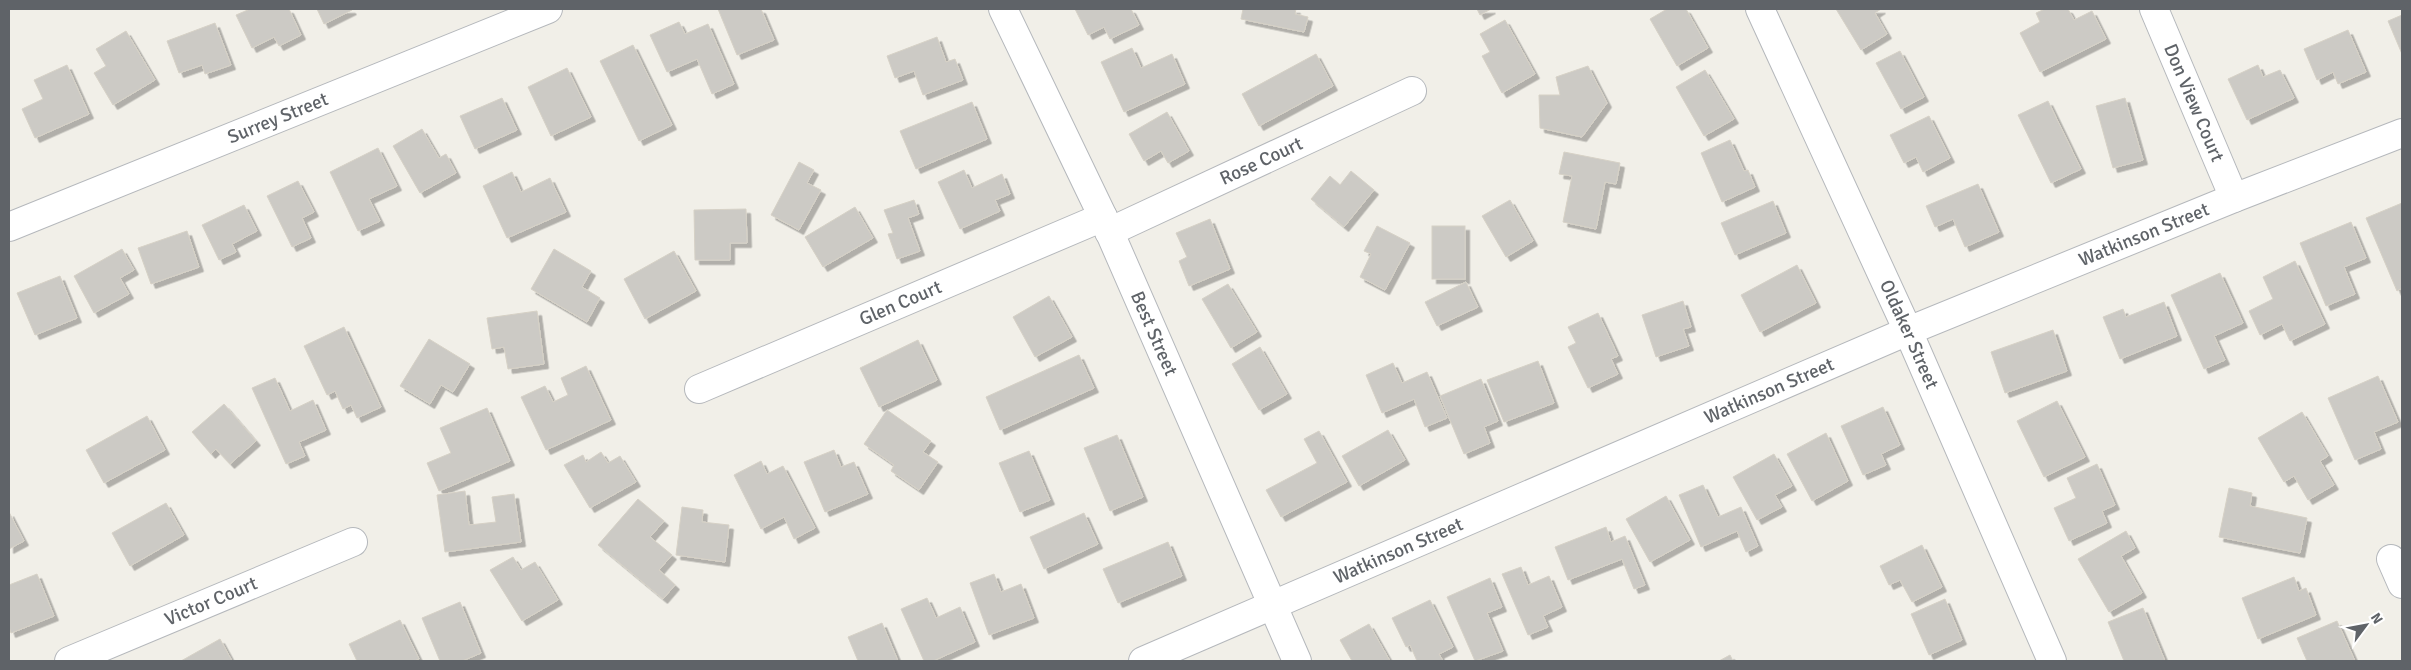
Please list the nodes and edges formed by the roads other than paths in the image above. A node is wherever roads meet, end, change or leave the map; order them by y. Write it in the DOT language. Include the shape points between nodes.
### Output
graph roads {
  1 [pos="548,9"];
  2 [pos="1003,9"];
  3 [pos="1760,9"];
  4 [pos="2154,9"];
  5 [pos="1412,91"];
  6 [pos="2402,132"];
  7 [pos="2234,198"];
  8 [pos="1106,225"];
  9 [pos="9,227"];
  10 [pos="1908,331"];
  11 [pos="699,390"];
  12 [pos="353,542"];
  13 [pos="2391,559"];
  14 [pos="2402,584"];
  15 [pos="1273,606"];
  16 [pos="69,661"];
  17 [pos="1143,661"];
  18 [pos="1297,661"];
  19 [pos="2052,661"];
  1 -- 9 [label="street, Surrey Street"];
  2 -- 8 [label="street, Best Street"];
  3 -- 10 [label="street, Oldaker Street"];
  4 -- 7 [label="street, Don View Court"];
  5 -- 8 [label="street, Rose Court"];
  6 -- 7 [label="street, Watkinson Street"];
  7 -- 10 [label="street, Watkinson Street"];
  8 -- 11 [label="street, Glen Court"];
  8 -- 15 [label="street, Best Street"];
  10 -- 15 [label="street, Watkinson Street"];
  10 -- 19 [label="street, Oldaker Street"];
  12 -- 16 [label="street, Victor Court"];
  13 -- 14 [label="street"];
  15 -- 17 [label="street, Watkinson Street"];
  15 -- 18 [label="street, Best Street"];
}
